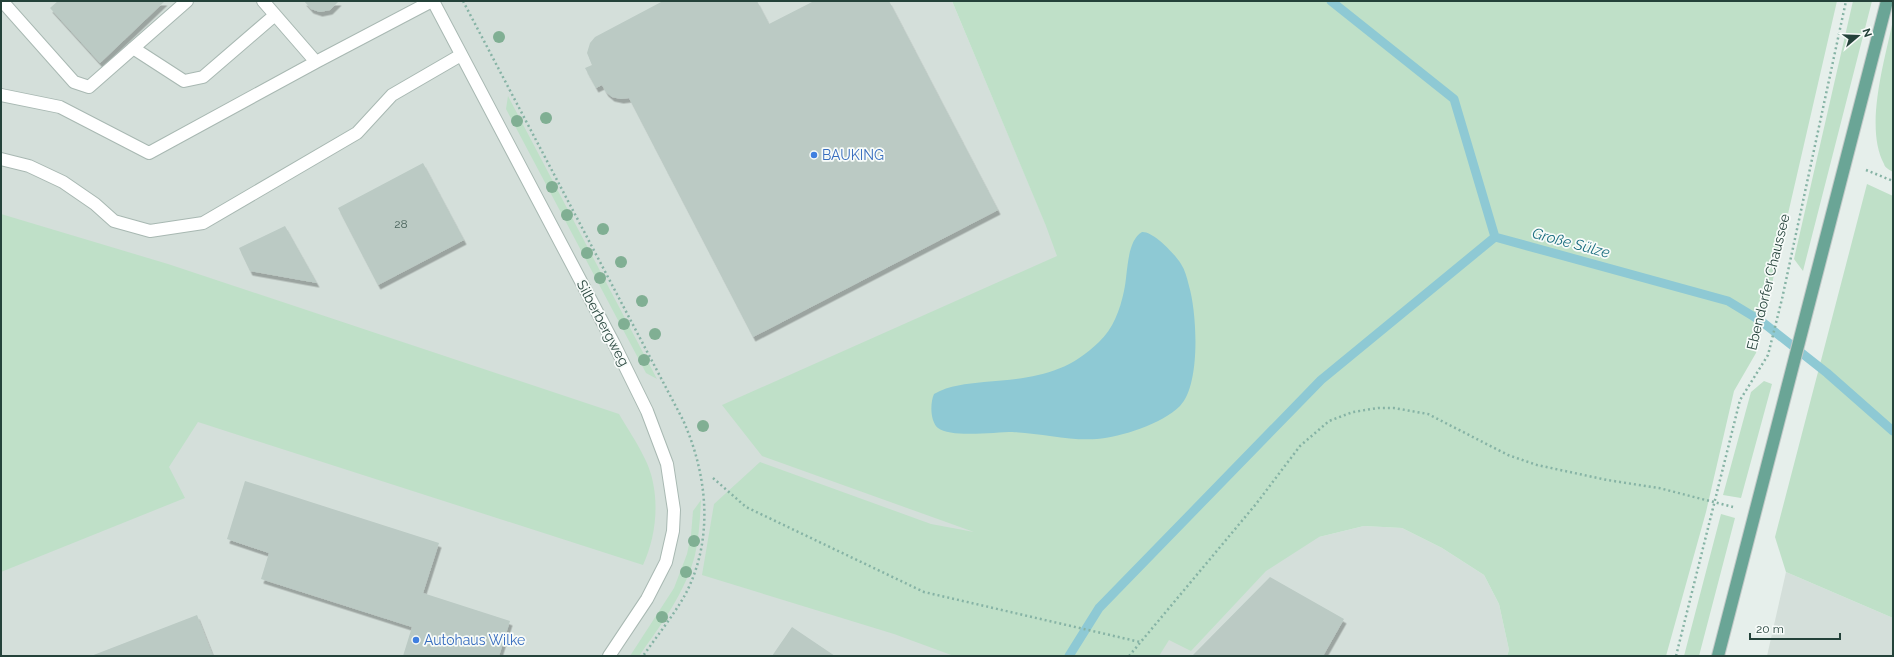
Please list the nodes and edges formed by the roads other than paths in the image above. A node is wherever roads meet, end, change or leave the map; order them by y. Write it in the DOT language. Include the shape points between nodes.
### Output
graph roads {
  1 [pos="2,1"];
  2 [pos="187,1"];
  3 [pos="263,1"];
  4 [pos="432,1"];
  5 [pos="1887,1"];
  6 [pos="275,15"];
  7 [pos="133,48"];
  8 [pos="461,55"];
  9 [pos="316,62"];
  10 [pos="1,95"];
  11 [pos="1,159"];
  12 [pos="609,656"];
  13 [pos="1718,656"];
  1 -- 7 [label="street" via="74,82 89,87"];
  2 -- 7 [label="street"];
  3 -- 6 [label="street"];
  4 -- 8 [label="street, Silberbergweg"];
  4 -- 9 [label="street"];
  5 -- 13 [label="main road"];
  6 -- 7 [label="street" via="203,77 184,81"];
  6 -- 9 [label="street"];
  8 -- 11 [label="street" via="392,95 357,133 203,223 150,231 114,221 63,182 30,166"];
  8 -- 12 [label="street, Silberbergweg" via="617,350 647,411 668,464 674,510 673,531 666,562 647,599"];
  9 -- 10 [label="street" via="150,152 60,107"];
}
